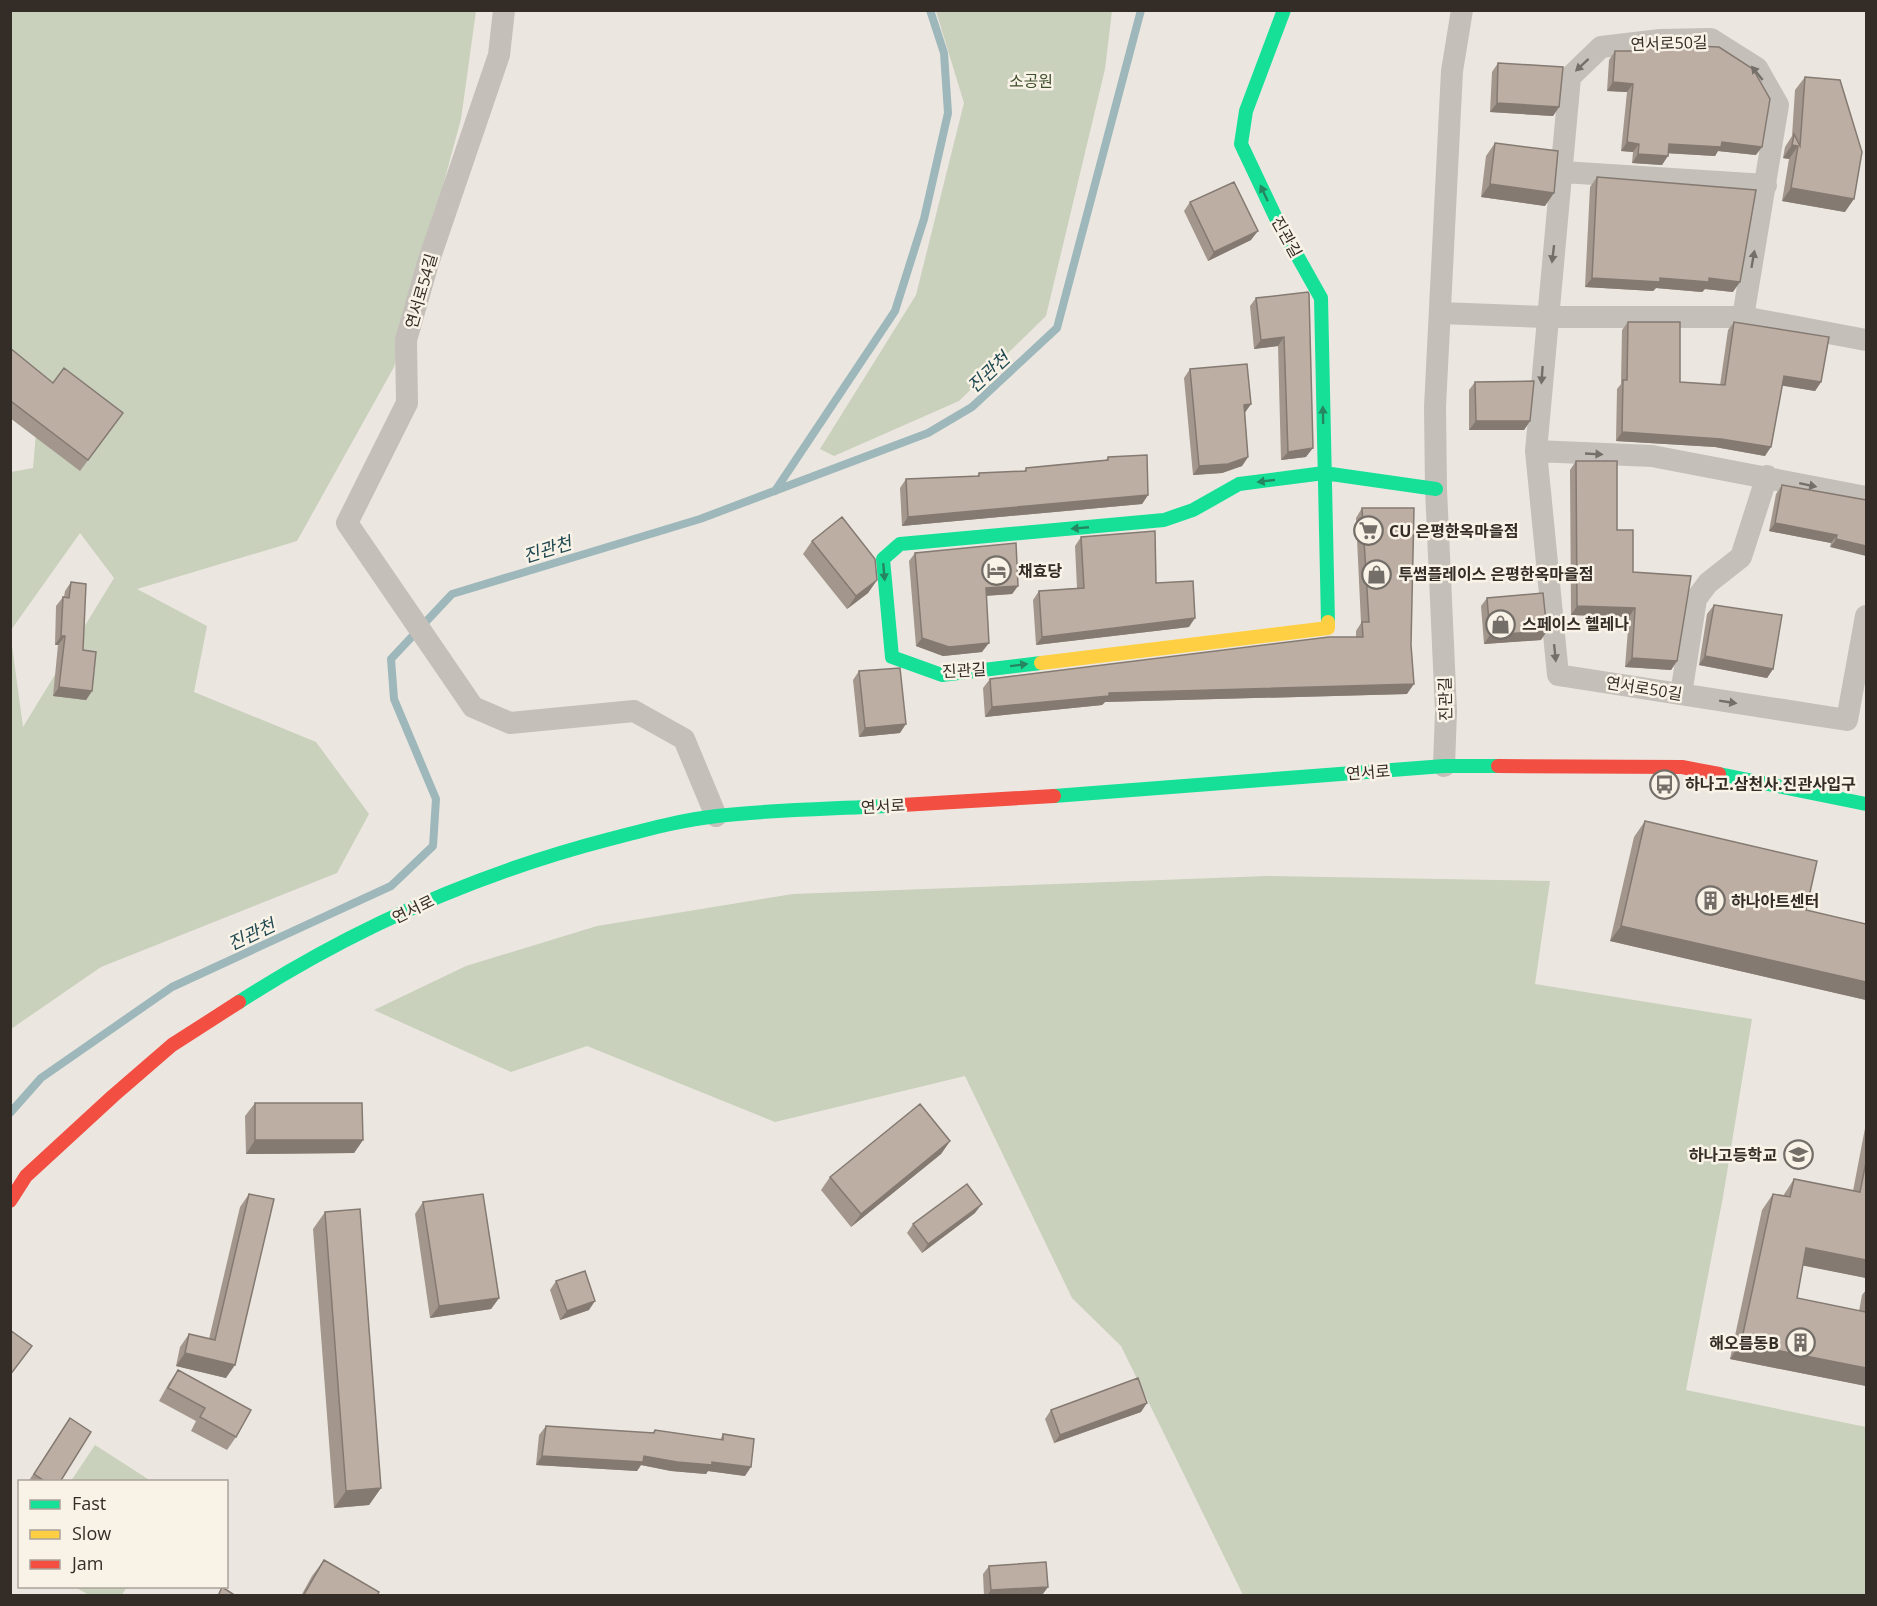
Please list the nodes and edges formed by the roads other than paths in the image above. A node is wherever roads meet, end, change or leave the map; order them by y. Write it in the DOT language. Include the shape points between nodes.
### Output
graph roads {
  1 [pos="504,10"];
  2 [pos="1284,10"];
  3 [pos="1462,10"];
  4 [pos="1563,172"];
  5 [pos="1766,185"];
  6 [pos="1441,313"];
  7 [pos="1546,317"];
  8 [pos="1743,317"];
  9 [pos="1866,340"];
  10 [pos="1536,451"];
  11 [pos="1324,473"];
  12 [pos="1767,476"];
  13 [pos="1436,489"];
  14 [pos="1866,497"];
  15 [pos="1866,615"];
  16 [pos="1680,694"];
  17 [pos="1444,766"];
  18 [pos="1866,804"];
  19 [pos="716,816"];
  20 [pos="10,1201"];
  1 -- 19 [label="street, 연서로54길" via="499,55 406,340 407,403 347,523 473,707 510,723 634,711 684,739"];
  11 -- 2 [label="main road, 진관길, one-way" via="1321,298 1276,218 1241,144 1246,111"];
  3 -- 6 [label="street, 진관길" via="1452,71"];
  4 -- 5 [label="street"];
  5 -- 4 [label="street, 연서로50길, one-way" via="1778,105 1757,68 1711,39 1601,47 1570,77"];
  4 -- 7 [label="street, 연서로50길, one-way"];
  8 -- 5 [label="street, 연서로50길, one-way"];
  6 -- 7 [label="street"];
  6 -- 13 [label="street, 진관길" via="1436,366"];
  7 -- 8 [label="street"];
  7 -- 10 [label="street, 연서로50길, one-way"];
  8 -- 9 [label="street"];
  10 -- 12 [label="street, one-way" via="1652,456"];
  10 -- 16 [label="street, 연서로50길, one-way" via="1558,675"];
  11 -- 11 [label="main road, 진관길, one-way" via="1239,484 1193,510 1164,520 900,544 883,559 892,657 942,675 1328,628"];
  11 -- 13 [label="main road, 진관길"];
  12 -- 14 [label="street, one-way"];
  12 -- 16 [label="street" via="1741,557 1708,583 1696,599"];
  13 -- 17 [label="street, 진관길" via="1446,711"];
  16 -- 15 [label="street, 연서로50길, one-way" via="1847,720"];
  17 -- 18 [label="main road, 연서로" via="1682,767"];
  17 -- 19 [label="main road, 연서로" via="1024,798"];
  19 -- 20 [label="main road, 연서로" via="563,851 451,891 295,966 172,1045 26,1176"];
}
